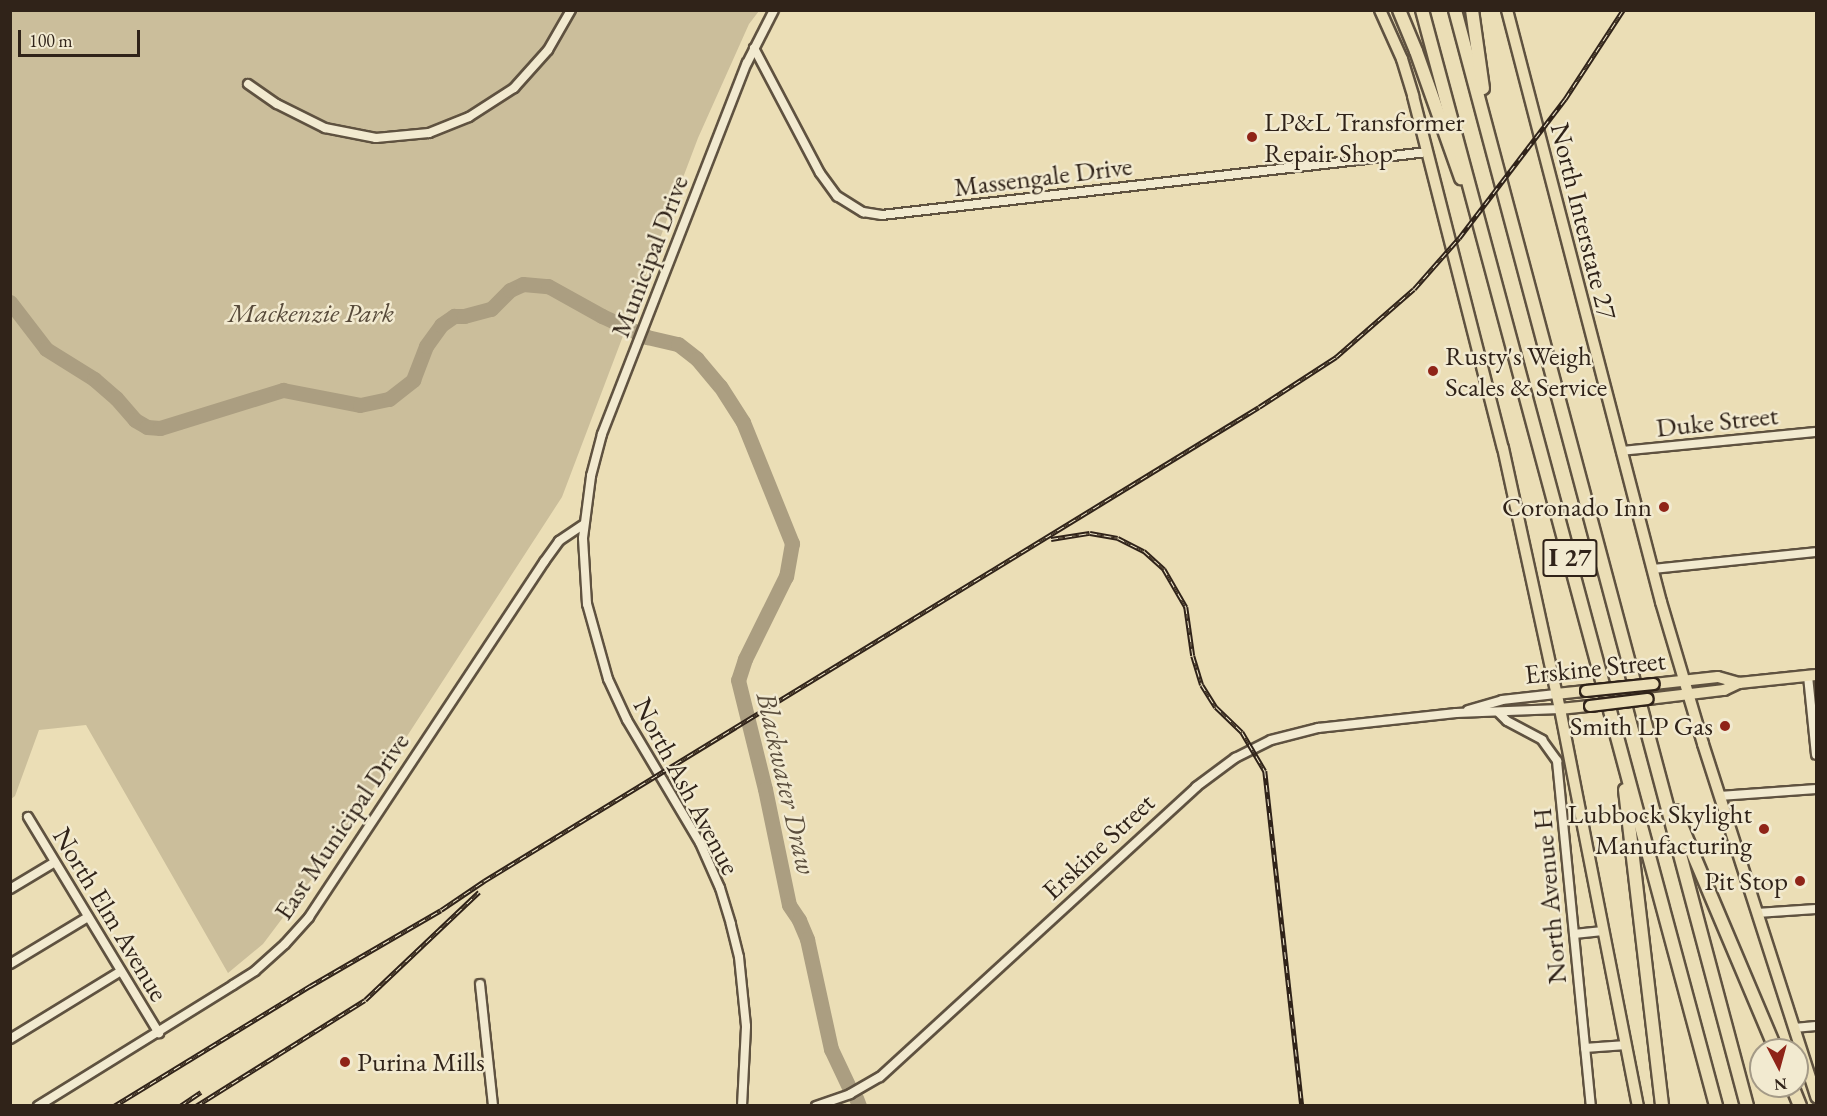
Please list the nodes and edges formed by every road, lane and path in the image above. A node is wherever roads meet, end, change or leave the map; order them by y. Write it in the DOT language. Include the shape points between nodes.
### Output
graph roads {
  1 [pos="571,10"];
  2 [pos="774,10"];
  3 [pos="1380,10"];
  4 [pos="1399,10"];
  5 [pos="1422,10"];
  6 [pos="1455,10"];
  7 [pos="1472,10"];
  8 [pos="1507,10"];
  9 [pos="754,48"];
  10 [pos="248,84"];
  11 [pos="1485,119"];
  12 [pos="1427,152"];
  13 [pos="1498,285"];
  14 [pos="1816,432"];
  15 [pos="1621,451"];
  16 [pos="585,524"];
  17 [pos="1816,552"];
  18 [pos="1652,568"];
  19 [pos="1812,675"];
  20 [pos="1684,680"];
  21 [pos="1739,683"];
  22 [pos="1556,694"];
  23 [pos="1688,695"];
  24 [pos="1560,710"];
  25 [pos="1499,712"];
  26 [pos="1456,713"];
  27 [pos="1613,720"];
  28 [pos="1816,755"];
  29 [pos="1660,776"];
  30 [pos="1816,789"];
  31 [pos="1720,796"];
  32 [pos="27,817"];
  33 [pos="55,862"];
  34 [pos="10,889"];
  35 [pos="1816,909"];
  36 [pos="1757,913"];
  37 [pos="88,917"];
  38 [pos="1603,931"];
  39 [pos="1574,934"];
  40 [pos="10,964"];
  41 [pos="121,971"];
  42 [pos="480,984"];
  43 [pos="1816,1026"];
  44 [pos="1794,1028"];
  45 [pos="159,1033"];
  46 [pos="1771,1038"];
  47 [pos="10,1039"];
  48 [pos="1626,1045"];
  49 [pos="1585,1048"];
  50 [pos="1816,1097"];
  51 [pos="39,1106"];
  52 [pos="493,1106"];
  53 [pos="742,1106"];
  54 [pos="816,1106"];
  55 [pos="1592,1106"];
  56 [pos="1638,1106"];
  57 [pos="1662,1106"];
  58 [pos="1716,1106"];
  59 [pos="1747,1106"];
  1 -- 10 [label="street" via="548,50 514,88 476,113 429,133 375,138 325,128"];
  2 -- 9 [label="street, Municipal Drive"];
  3 -- 12 [label="main road" via="1402,59"];
  4 -- 13 [label="highway"];
  5 -- 13 [label="highway, I 27"];
  6 -- 11 [label="highway, I 27"];
  7 -- 11 [label="highway"];
  8 -- 15 [label="main road, North Interstate 27"];
  9 -- 12 [label="street, Massengale Drive" via="820,172 837,196 864,212 882,215"];
  9 -- 16 [label="street, Municipal Drive" via="595,458"];
  11 -- 29 [label="highway, I 27"];
  12 -- 22 [label="main road" via="1503,448"];
  13 -- 27 [label="highway, I 27"];
  14 -- 15 [label="street, Duke Street"];
  15 -- 18 [label="main road, North Interstate 27"];
  16 -- 45 [label="street, East Municipal Drive" via="559,541 544,562 309,917 255,971"];
  16 -- 53 [label="street, North Ash Avenue" via="587,604 608,679 627,720 699,843 731,924 739,957 746,1026"];
  17 -- 18 [label="street"];
  18 -- 20 [label="main road, North Interstate 27"];
  19 -- 21 [label="main road, Erskine Street"];
  19 -- 28 [label="street"];
  20 -- 21 [label="main road, Erskine Street" via="1718,677"];
  20 -- 22 [label="main road, Erskine Street, bridge"];
  20 -- 23 [label="main road, North Interstate 27"];
  21 -- 23 [label="main road, Erskine Street" via="1724,690"];
  22 -- 24 [label="main road"];
  22 -- 26 [label="street, Erskine Street" via="1502,700"];
  23 -- 24 [label="main road, Erskine Street, bridge"];
  23 -- 31 [label="main road, North Interstate 27"];
  24 -- 25 [label="street, Erskine Street"];
  24 -- 38 [label="main road"];
  25 -- 26 [label="street, Erskine Street"];
  25 -- 39 [label="street, North Avenue H" via="1507,721 1542,740 1557,761"];
  26 -- 54 [label="street, Erskine Street" via="1318,728 1271,740 1235,758 1189,793 880,1077 850,1094"];
  27 -- 57 [label="highway" via="1631,828"];
  27 -- 58 [label="highway, I 27"];
  29 -- 46 [label="highway"];
  29 -- 59 [label="highway, I 27"];
  30 -- 31 [label="street"];
  31 -- 36 [label="main road, North Interstate 27"];
  32 -- 33 [label="street, North Elm Avenue"];
  33 -- 34 [label="street"];
  33 -- 37 [label="street, North Elm Avenue"];
  35 -- 36 [label="street"];
  36 -- 44 [label="main road, North Interstate 27"];
  37 -- 40 [label="street"];
  37 -- 41 [label="street, North Elm Avenue"];
  38 -- 39 [label="street"];
  38 -- 48 [label="main road"];
  39 -- 49 [label="street, North Avenue H"];
  41 -- 45 [label="street, North Elm Avenue"];
  41 -- 47 [label="street"];
  42 -- 52 [label="street"];
  43 -- 44 [label="street"];
  44 -- 50 [label="main road, North Interstate 27"];
  45 -- 51 [label="street, East Municipal Drive"];
  48 -- 49 [label="street"];
  48 -- 56 [label="main road"];
  49 -- 55 [label="street, North Avenue H"];
}
